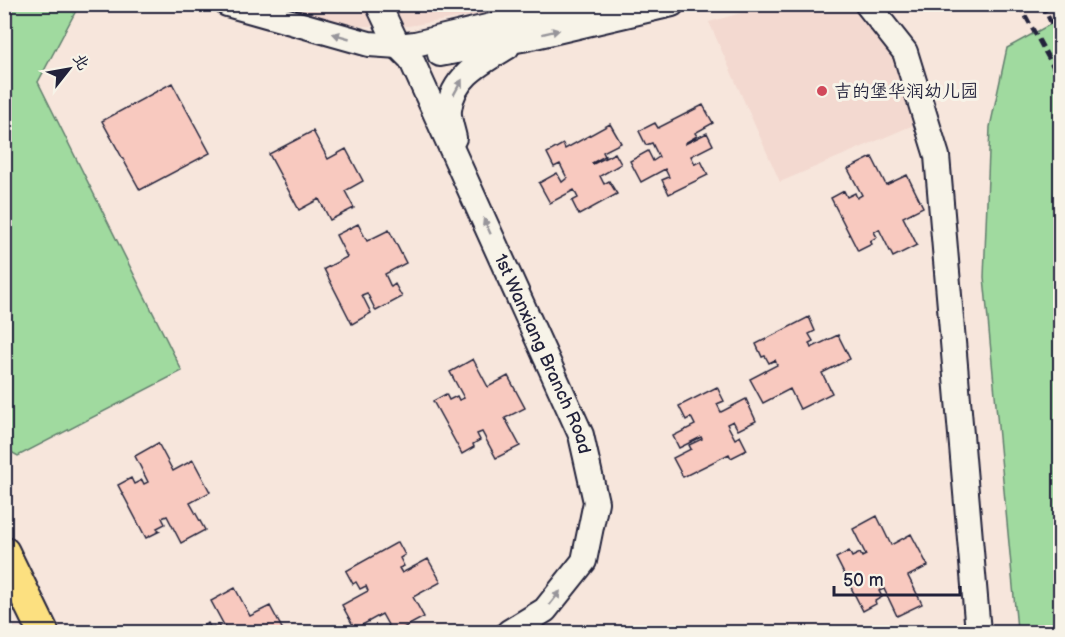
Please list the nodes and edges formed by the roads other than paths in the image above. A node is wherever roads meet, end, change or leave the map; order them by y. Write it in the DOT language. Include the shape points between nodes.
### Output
graph roads {
  1 [pos="290,4"];
  2 [pos="378,4"];
  3 [pos="396,4"];
  4 [pos="584,4"];
  5 [pos="672,4"];
  6 [pos="867,4"];
  7 [pos="229,5"];
  8 [pos="522,39"];
  9 [pos="408,50"];
  10 [pos="459,164"];
  11 [pos="4,552"];
  12 [pos="43,633"];
  13 [pos="509,633"];
  14 [pos="978,633"];
  1 -- 7 [label="street"];
  2 -- 9 [label="street, 1st Wanxiang Branch Road"];
  3 -- 9 [label="street, 1st Wanxiang Branch Road"];
  4 -- 9 [label="street"];
  8 -- 5 [label="street, one-way"];
  6 -- 14 [label="street" via="905,52 936,156"];
  9 -- 7 [label="street, one-way" via="369,44"];
  8 -- 9 [label="street"];
  10 -- 8 [label="street, one-way" via="449,110 457,84 481,63"];
  9 -- 10 [label="street, 1st Wanxiang Branch Road"];
  13 -- 10 [label="street, 1st Wanxiang Branch Road, one-way" via="545,610 584,561 596,502 581,435"];
  11 -- 12 [label="main road"];
}
